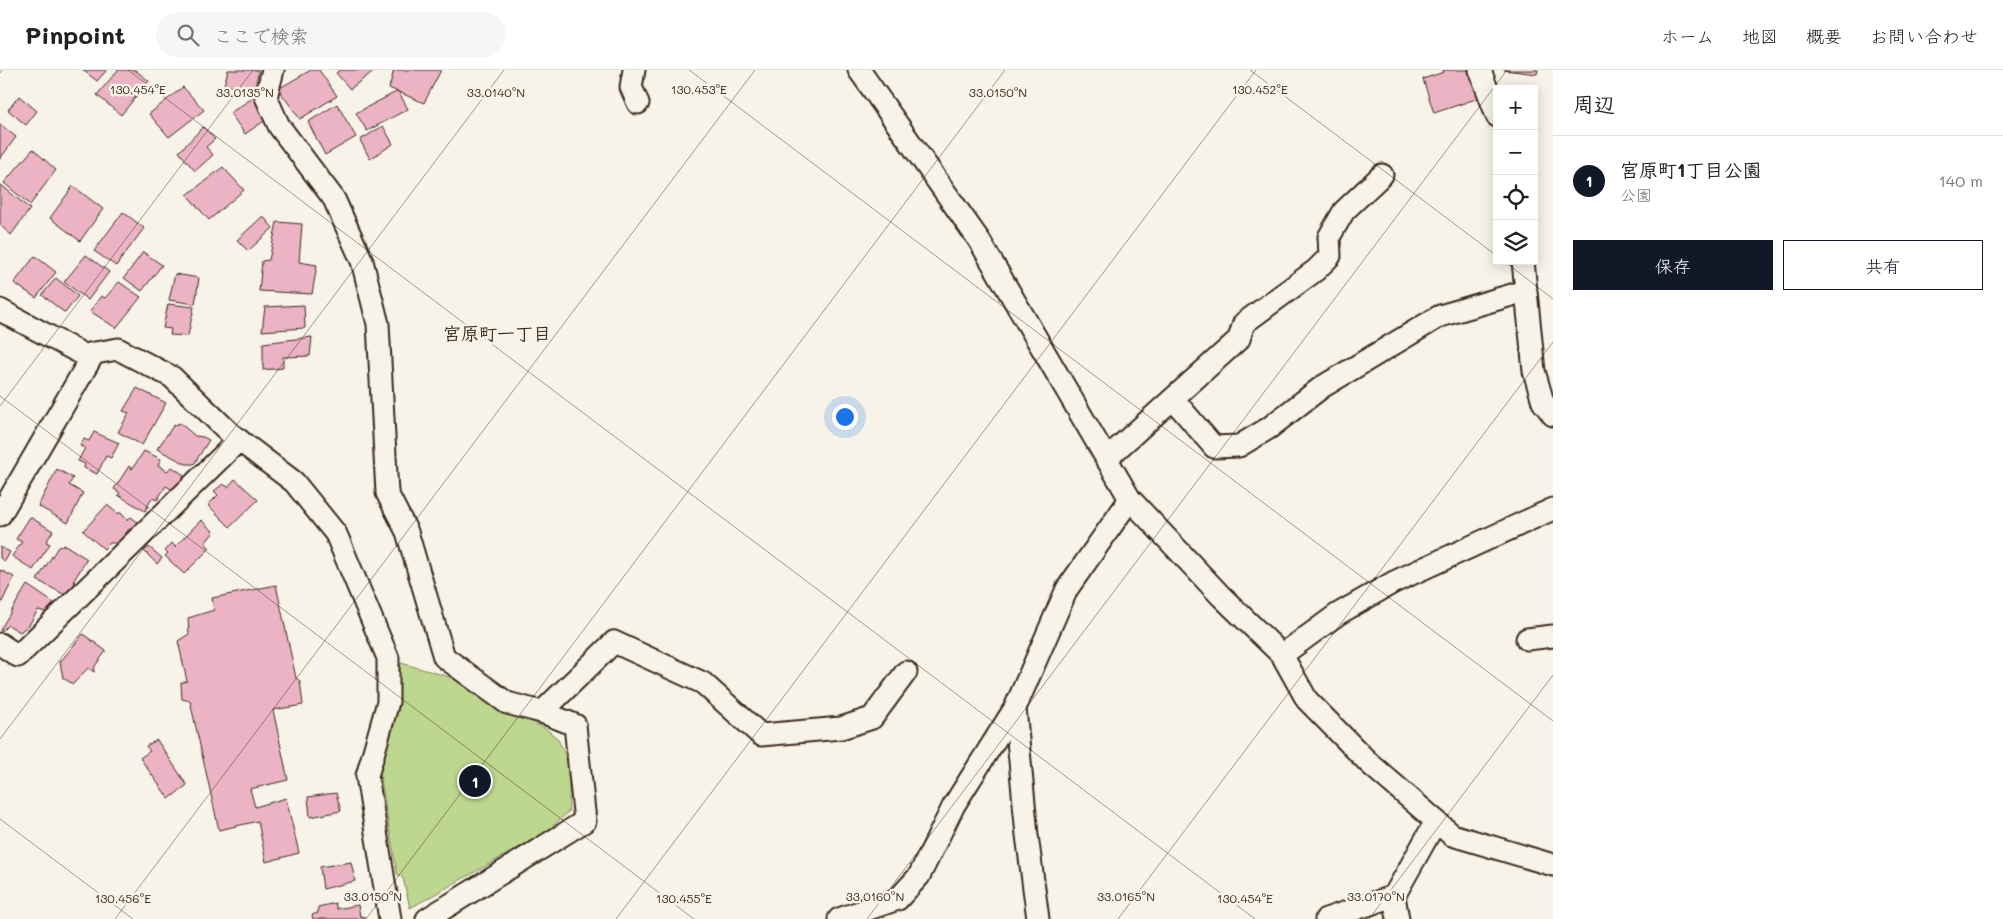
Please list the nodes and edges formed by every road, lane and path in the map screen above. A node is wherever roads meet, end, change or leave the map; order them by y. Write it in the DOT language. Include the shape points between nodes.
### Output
graph roads {
  1 [pos="273,70"];
  2 [pos="634,70"];
  3 [pos="859,70"];
  4 [pos="1480,70"];
  5 [pos="638,103"];
  6 [pos="1493,105"];
  7 [pos="1382,175"];
  8 [pos="1523,265"];
  9 [pos="1525,291"];
  10 [pos="0,310"];
  11 [pos="94,353"];
  12 [pos="1173,399"];
  13 [pos="1553,416"];
  14 [pos="239,440"];
  15 [pos="1106,459"];
  16 [pos="1130,499"];
  17 [pos="1553,510"];
  18 [pos="0,515"];
  19 [pos="1553,636"];
  20 [pos="1527,639"];
  21 [pos="0,644"];
  22 [pos="1282,655"];
  23 [pos="906,672"];
  24 [pos="1015,708"];
  25 [pos="542,712"];
  26 [pos="1436,821"];
  27 [pos="1553,865"];
  28 [pos="1394,896"];
  29 [pos="390,919"];
  30 [pos="427,919"];
  31 [pos="839,919"];
  32 [pos="1038,919"];
  33 [pos="1326,919"];
  34 [pos="1398,919"];
  1 -- 25 [label="street" via="266,97 279,126 334,199 362,262 378,324 387,493 408,532 444,657 507,703"];
  2 -- 5 [label="street" via="630,87"];
  3 -- 15 [label="street" via="978,240"];
  4 -- 6 [label="street"];
  7 -- 12 [label="street" via="1344,211 1329,237 1330,256 1316,270 1244,322 1239,339"];
  8 -- 9 [label="street"];
  9 -- 12 [label="street" via="1440,316 1322,387 1269,428 1239,446 1214,447"];
  9 -- 13 [label="street" via="1534,371 1542,402"];
  10 -- 11 [label="street" via="84,355"];
  11 -- 14 [label="street" via="118,349 172,377"];
  11 -- 18 [label="street"];
  12 -- 15 [label="street"];
  14 -- 21 [label="street" via="18,656"];
  14 -- 29 [label="street" via="294,482 336,534 388,658 388,702 367,776"];
  15 -- 16 [label="street"];
  16 -- 22 [label="street" via="1221,596"];
  16 -- 24 [label="street" via="1068,589"];
  17 -- 22 [label="street" via="1394,582 1338,614"];
  19 -- 20 [label="street"];
  22 -- 26 [label="street" via="1307,700 1368,763"];
  23 -- 25 [label="street" via="872,718 840,728 761,735 702,683 614,642"];
  24 -- 31 [label="street" via="954,805 919,876 898,900"];
  24 -- 32 [label="street"];
  25 -- 30 [label="street" via="575,725 585,821"];
  26 -- 27 [label="street" via="1452,835"];
  26 -- 28 [label="street"];
  28 -- 33 [label="street"];
  28 -- 34 [label="street"];
}
